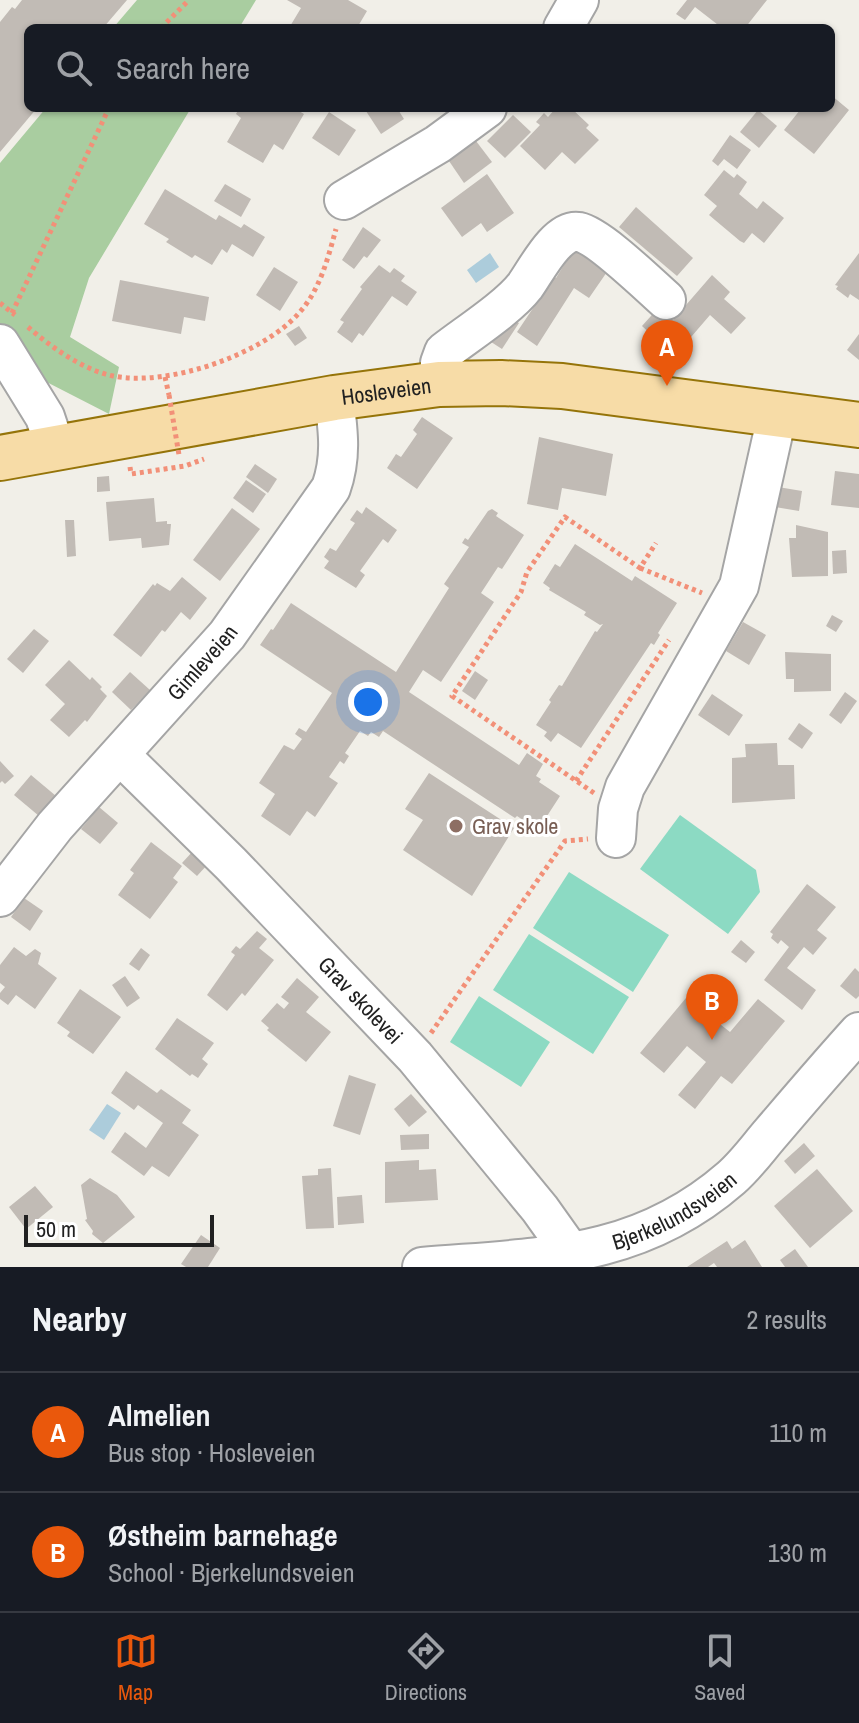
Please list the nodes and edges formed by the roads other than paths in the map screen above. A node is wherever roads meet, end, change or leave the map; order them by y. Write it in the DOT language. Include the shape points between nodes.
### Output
graph roads {
  1 [pos="579,0"];
  2 [pos="565,24"];
  3 [pos="482,112"];
  4 [pos="344,200"];
  5 [pos="666,300"];
  6 [pos="10,328"];
  7 [pos="439,384"];
  8 [pos="334,398"];
  9 [pos="777,416"];
  10 [pos="859,425"];
  11 [pos="56,450"];
  12 [pos="0,458"];
  13 [pos="121,756"];
  14 [pos="617,823"];
  15 [pos="0,897"];
  16 [pos="859,1032"];
  17 [pos="573,1260"];
  18 [pos="422,1267"];
  1 -- 2 [label="street"];
  3 -- 4 [label="street"];
  5 -- 7 [label="street" via="593,239 568,233 522,289 444,352"];
  6 -- 11 [label="street"];
  7 -- 8 [label="main road, Hosleveien"];
  7 -- 9 [label="main road, Hosleveien" via="562,386"];
  8 -- 11 [label="main road, Hosleveien"];
  8 -- 13 [label="street, Gimleveien" via="340,446 331,488 227,635"];
  9 -- 10 [label="main road, Hosleveien"];
  9 -- 14 [label="street" via="739,586 715,599 625,787"];
  11 -- 12 [label="main road, Hosleveien"];
  13 -- 15 [label="street, Gimleveien" via="55,826"];
  13 -- 17 [label="street, Grav skolevei" via="415,1057 540,1209"];
  16 -- 17 [label="street, Bjerkelundsveien" via="733,1176 698,1205"];
  17 -- 18 [label="street, Bjerkelundsveien"];
}
